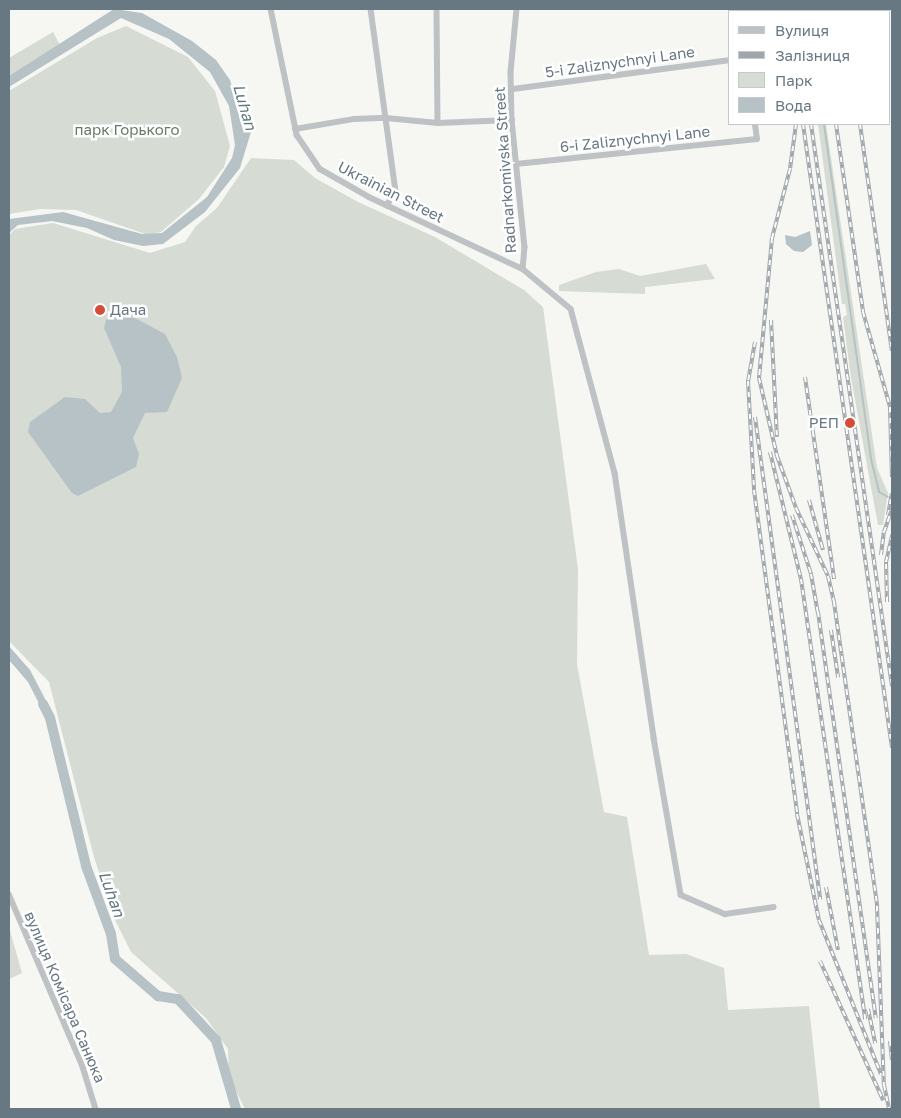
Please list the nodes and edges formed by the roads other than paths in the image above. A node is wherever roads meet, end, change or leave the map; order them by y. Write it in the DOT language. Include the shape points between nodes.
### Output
graph roads {
  1 [pos="271,9"];
  2 [pos="371,9"];
  3 [pos="437,9"];
  4 [pos="517,9"];
  5 [pos="728,60"];
  6 [pos="513,89"];
  7 [pos="386,118"];
  8 [pos="512,120"];
  9 [pos="438,123"];
  10 [pos="755,125"];
  11 [pos="295,129"];
  12 [pos="516,164"];
  13 [pos="387,206"];
  14 [pos="523,269"];
  15 [pos="9,894"];
  16 [pos="774,907"];
  17 [pos="96,1109"];
  1 -- 11 [label="street, Ukrainian Street"];
  2 -- 7 [label="street"];
  3 -- 9 [label="street"];
  4 -- 6 [label="street, Radnarkomivska Street"];
  5 -- 6 [label="street, 5-i Zaliznychnyi Lane"];
  6 -- 8 [label="street, Radnarkomivska Street"];
  7 -- 9 [label="street"];
  7 -- 11 [label="street" via="354,119"];
  7 -- 13 [label="street" via="396,191"];
  8 -- 9 [label="street"];
  8 -- 12 [label="street, Radnarkomivska Street"];
  10 -- 12 [label="street, 6-i Zaliznychnyi Lane" via="757,139"];
  11 -- 13 [label="street, Ukrainian Street" via="320,169"];
  12 -- 14 [label="street, Radnarkomivska Street" via="525,247"];
  13 -- 14 [label="street, Ukrainian Street"];
  14 -- 16 [label="street, Ukrainian Street" via="571,309 615,473 681,895 725,914"];
  15 -- 17 [label="street, вулиця Комісара Санюка" via="84,1066"];
}
